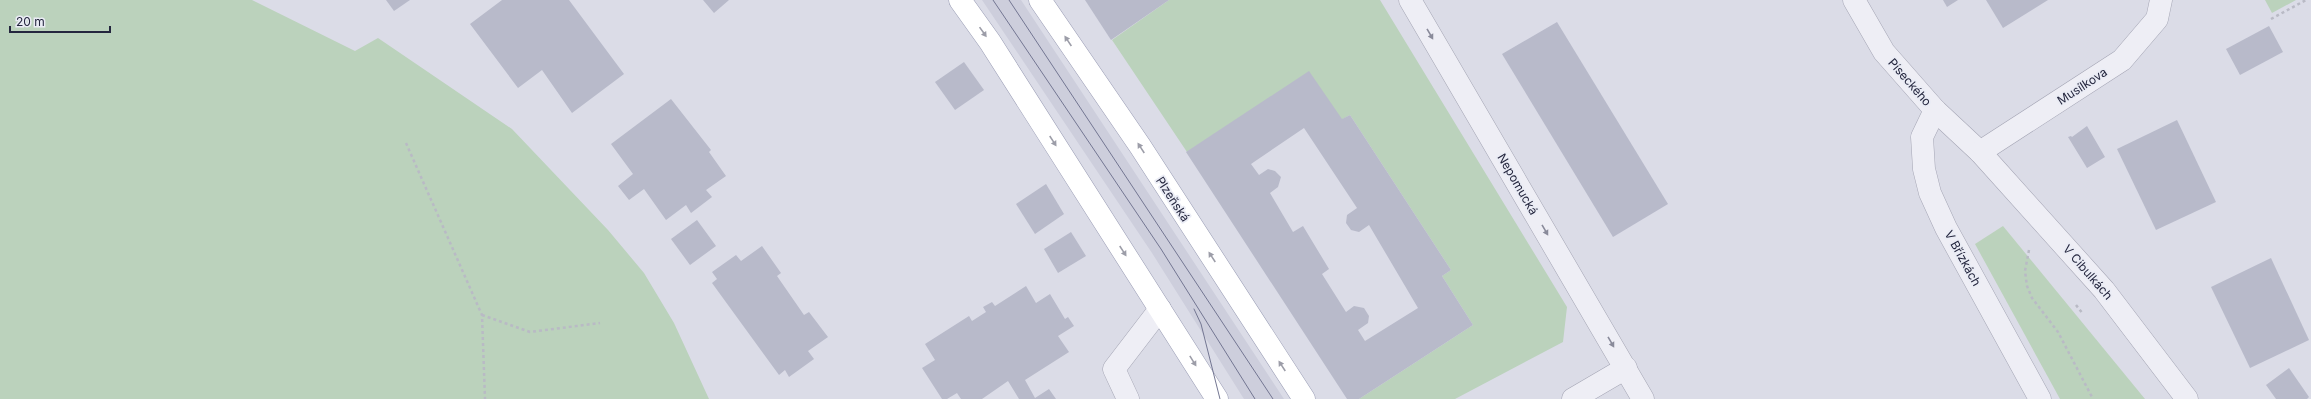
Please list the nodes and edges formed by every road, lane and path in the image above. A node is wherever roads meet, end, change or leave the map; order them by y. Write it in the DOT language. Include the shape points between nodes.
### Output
graph roads {
  1 [pos="960,0"];
  2 [pos="1040,0"];
  3 [pos="1410,0"];
  4 [pos="1854,0"];
  5 [pos="2161,0"];
  6 [pos="2306,0"];
  7 [pos="2271,19"];
  8 [pos="1935,110"];
  9 [pos="406,143"];
  10 [pos="1980,152"];
  11 [pos="2024,243"];
  12 [pos="2029,249"];
  13 [pos="2034,255"];
  14 [pos="2075,304"];
  15 [pos="1160,309"];
  16 [pos="482,315"];
  17 [pos="2085,316"];
  18 [pos="600,323"];
  19 [pos="1626,368"];
  20 [pos="485,399"];
  21 [pos="1128,399"];
  22 [pos="1217,399"];
  23 [pos="1304,399"];
  24 [pos="1573,399"];
  25 [pos="1643,399"];
  26 [pos="2040,399"];
  27 [pos="2093,399"];
  28 [pos="2187,399"];
  1 -- 15 [label="main road, one-way"];
  23 -- 2 [label="main road, Plzeňská, one-way" via="1140,146"];
  3 -- 19 [label="street, Nepomucká, one-way"];
  4 -- 8 [label="street, Píseckého" via="1884,52"];
  5 -- 10 [label="street, Musílkova" via="2157,19 2122,60"];
  6 -- 7 [label="path"];
  8 -- 10 [label="street, Píseckého"];
  8 -- 26 [label="street, V Břízkách" via="1922,137 1924,169 1930,193 1946,228"];
  9 -- 16 [label="path"];
  10 -- 28 [label="street, V Cibulkách" via="2104,290"];
  11 -- 12 [label="path"];
  12 -- 13 [label="path"];
  12 -- 27 [label="path" via="2025,271 2032,298 2058,332"];
  14 -- 17 [label="path"];
  15 -- 21 [label="street" via="1114,369"];
  15 -- 22 [label="main road, one-way"];
  16 -- 18 [label="path" via="530,332"];
  16 -- 20 [label="path"];
  19 -- 24 [label="street"];
  19 -- 25 [label="street, Nepomucká"];
}
